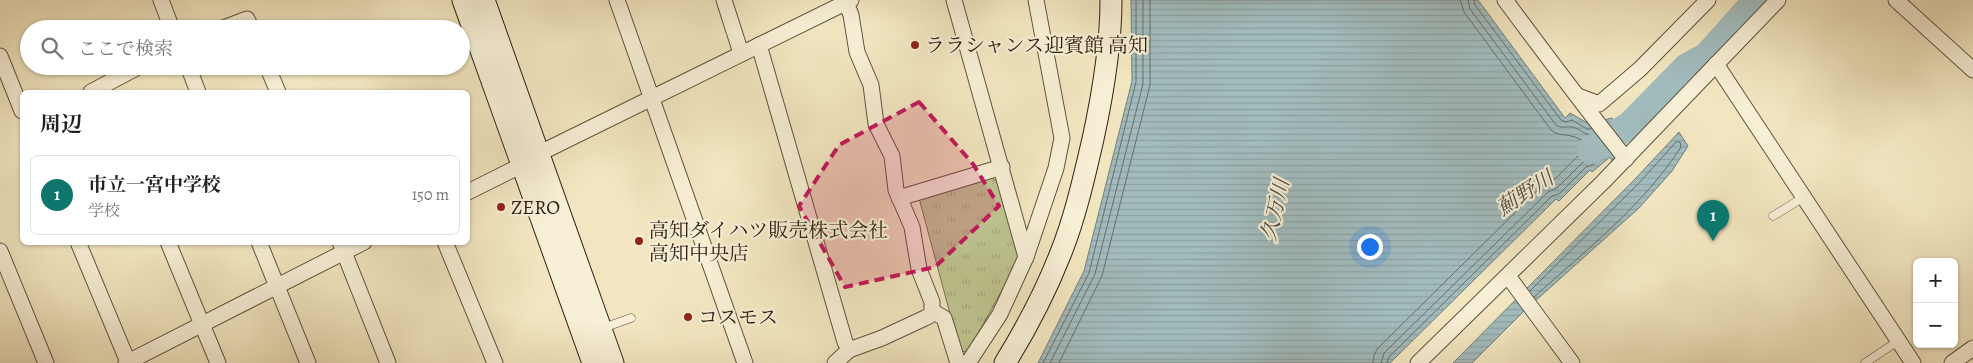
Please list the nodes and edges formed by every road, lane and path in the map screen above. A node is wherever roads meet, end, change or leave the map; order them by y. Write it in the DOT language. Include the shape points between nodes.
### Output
graph roads {
  1 [pos="161,0"];
  2 [pos="463,0"];
  3 [pos="484,0"];
  4 [pos="617,0"];
  5 [pos="724,0"];
  6 [pos="954,0"];
  7 [pos="1036,0"];
  8 [pos="1111,0"];
  9 [pos="1505,0"];
  10 [pos="1708,0"];
  11 [pos="1778,0"];
  12 [pos="1896,0"];
  13 [pos="848,1"];
  14 [pos="169,20"];
  15 [pos="759,45"];
  16 [pos="742,53"];
  17 [pos="0,56"];
  18 [pos="1716,64"];
  19 [pos="1973,70"];
  20 [pos="125,75"];
  21 [pos="191,75"];
  22 [pos="271,75"];
  23 [pos="100,90"];
  24 [pos="197,90"];
  25 [pos="277,90"];
  26 [pos="1578,96"];
  27 [pos="652,98"];
  28 [pos="20,106"];
  29 [pos="1626,159"];
  30 [pos="530,160"];
  31 [pos="1002,167"];
  32 [pos="470,191"];
  33 [pos="1804,197"];
  34 [pos="898,198"];
  35 [pos="1773,216"];
  36 [pos="79,245"];
  37 [pos="169,245"];
  38 [pos="260,245"];
  39 [pos="446,245"];
  40 [pos="342,248"];
  41 [pos="0,251"];
  42 [pos="1026,257"];
  43 [pos="1508,276"];
  44 [pos="276,286"];
  45 [pos="932,311"];
  46 [pos="631,318"];
  47 [pos="202,324"];
  48 [pos="601,328"];
  49 [pos="1898,341"];
  50 [pos="1973,348"];
  51 [pos="849,350"];
  52 [pos="153,357"];
  53 [pos="127,362"];
  54 [pos="46,363"];
  55 [pos="218,363"];
  56 [pos="308,363"];
  57 [pos="388,363"];
  58 [pos="495,363"];
  59 [pos="593,363"];
  60 [pos="613,363"];
  61 [pos="745,363"];
  62 [pos="835,363"];
  63 [pos="958,363"];
  64 [pos="968,363"];
  65 [pos="1005,363"];
  66 [pos="1418,363"];
  67 [pos="1572,363"];
  68 [pos="1865,363"];
  69 [pos="1913,363"];
  70 [pos="1952,363"];
  1 -- 14 [label="street"];
  2 -- 30 [label="street"];
  3 -- 30 [label="street"];
  4 -- 27 [label="street"];
  5 -- 16 [label="street"];
  6 -- 31 [label="street"];
  7 -- 42 [label="street" via="1062,138 1056,168"];
  8 -- 65 [label="street" via="1111,26 1100,108 1083,183 1061,254 1038,305"];
  9 -- 26 [label="street"];
  10 -- 26 [label="street" via="1640,69 1599,104"];
  11 -- 18 [label="street"];
  12 -- 19 [label="street"];
  13 -- 15 [label="street"];
  13 -- 34 [label="street" via="857,52 871,85 876,124 892,156"];
  15 -- 16 [label="street"];
  15 -- 51 [label="street"];
  16 -- 27 [label="street"];
  17 -- 28 [label="street"];
  18 -- 29 [label="street"];
  18 -- 33 [label="street"];
  20 -- 23 [label="street"];
  21 -- 24 [label="street"];
  22 -- 25 [label="street"];
  26 -- 29 [label="street"];
  27 -- 30 [label="street"];
  27 -- 61 [label="street"];
  29 -- 43 [label="street"];
  30 -- 32 [label="street"];
  30 -- 48 [label="street"];
  30 -- 59 [label="street"];
  31 -- 34 [label="street"];
  31 -- 42 [label="street"];
  33 -- 35 [label="lane"];
  33 -- 49 [label="street"];
  34 -- 45 [label="street" via="912,227 919,268 930,295"];
  36 -- 53 [label="street"];
  37 -- 47 [label="street"];
  38 -- 44 [label="street"];
  39 -- 58 [label="street"];
  40 -- 44 [label="street"];
  40 -- 57 [label="street"];
  41 -- 54 [label="street"];
  42 -- 64 [label="street" via="1000,314"];
  43 -- 66 [label="street"];
  43 -- 67 [label="street"];
  44 -- 47 [label="street"];
  44 -- 56 [label="street"];
  45 -- 51 [label="street" via="930,316"];
  45 -- 63 [label="street" via="944,318"];
  46 -- 48 [label="lane"];
  47 -- 52 [label="street"];
  47 -- 55 [label="street"];
  48 -- 60 [label="street"];
  49 -- 68 [label="lane"];
  49 -- 69 [label="street"];
  50 -- 70 [label="street"];
  51 -- 62 [label="street"];
  52 -- 53 [label="street"];
}
